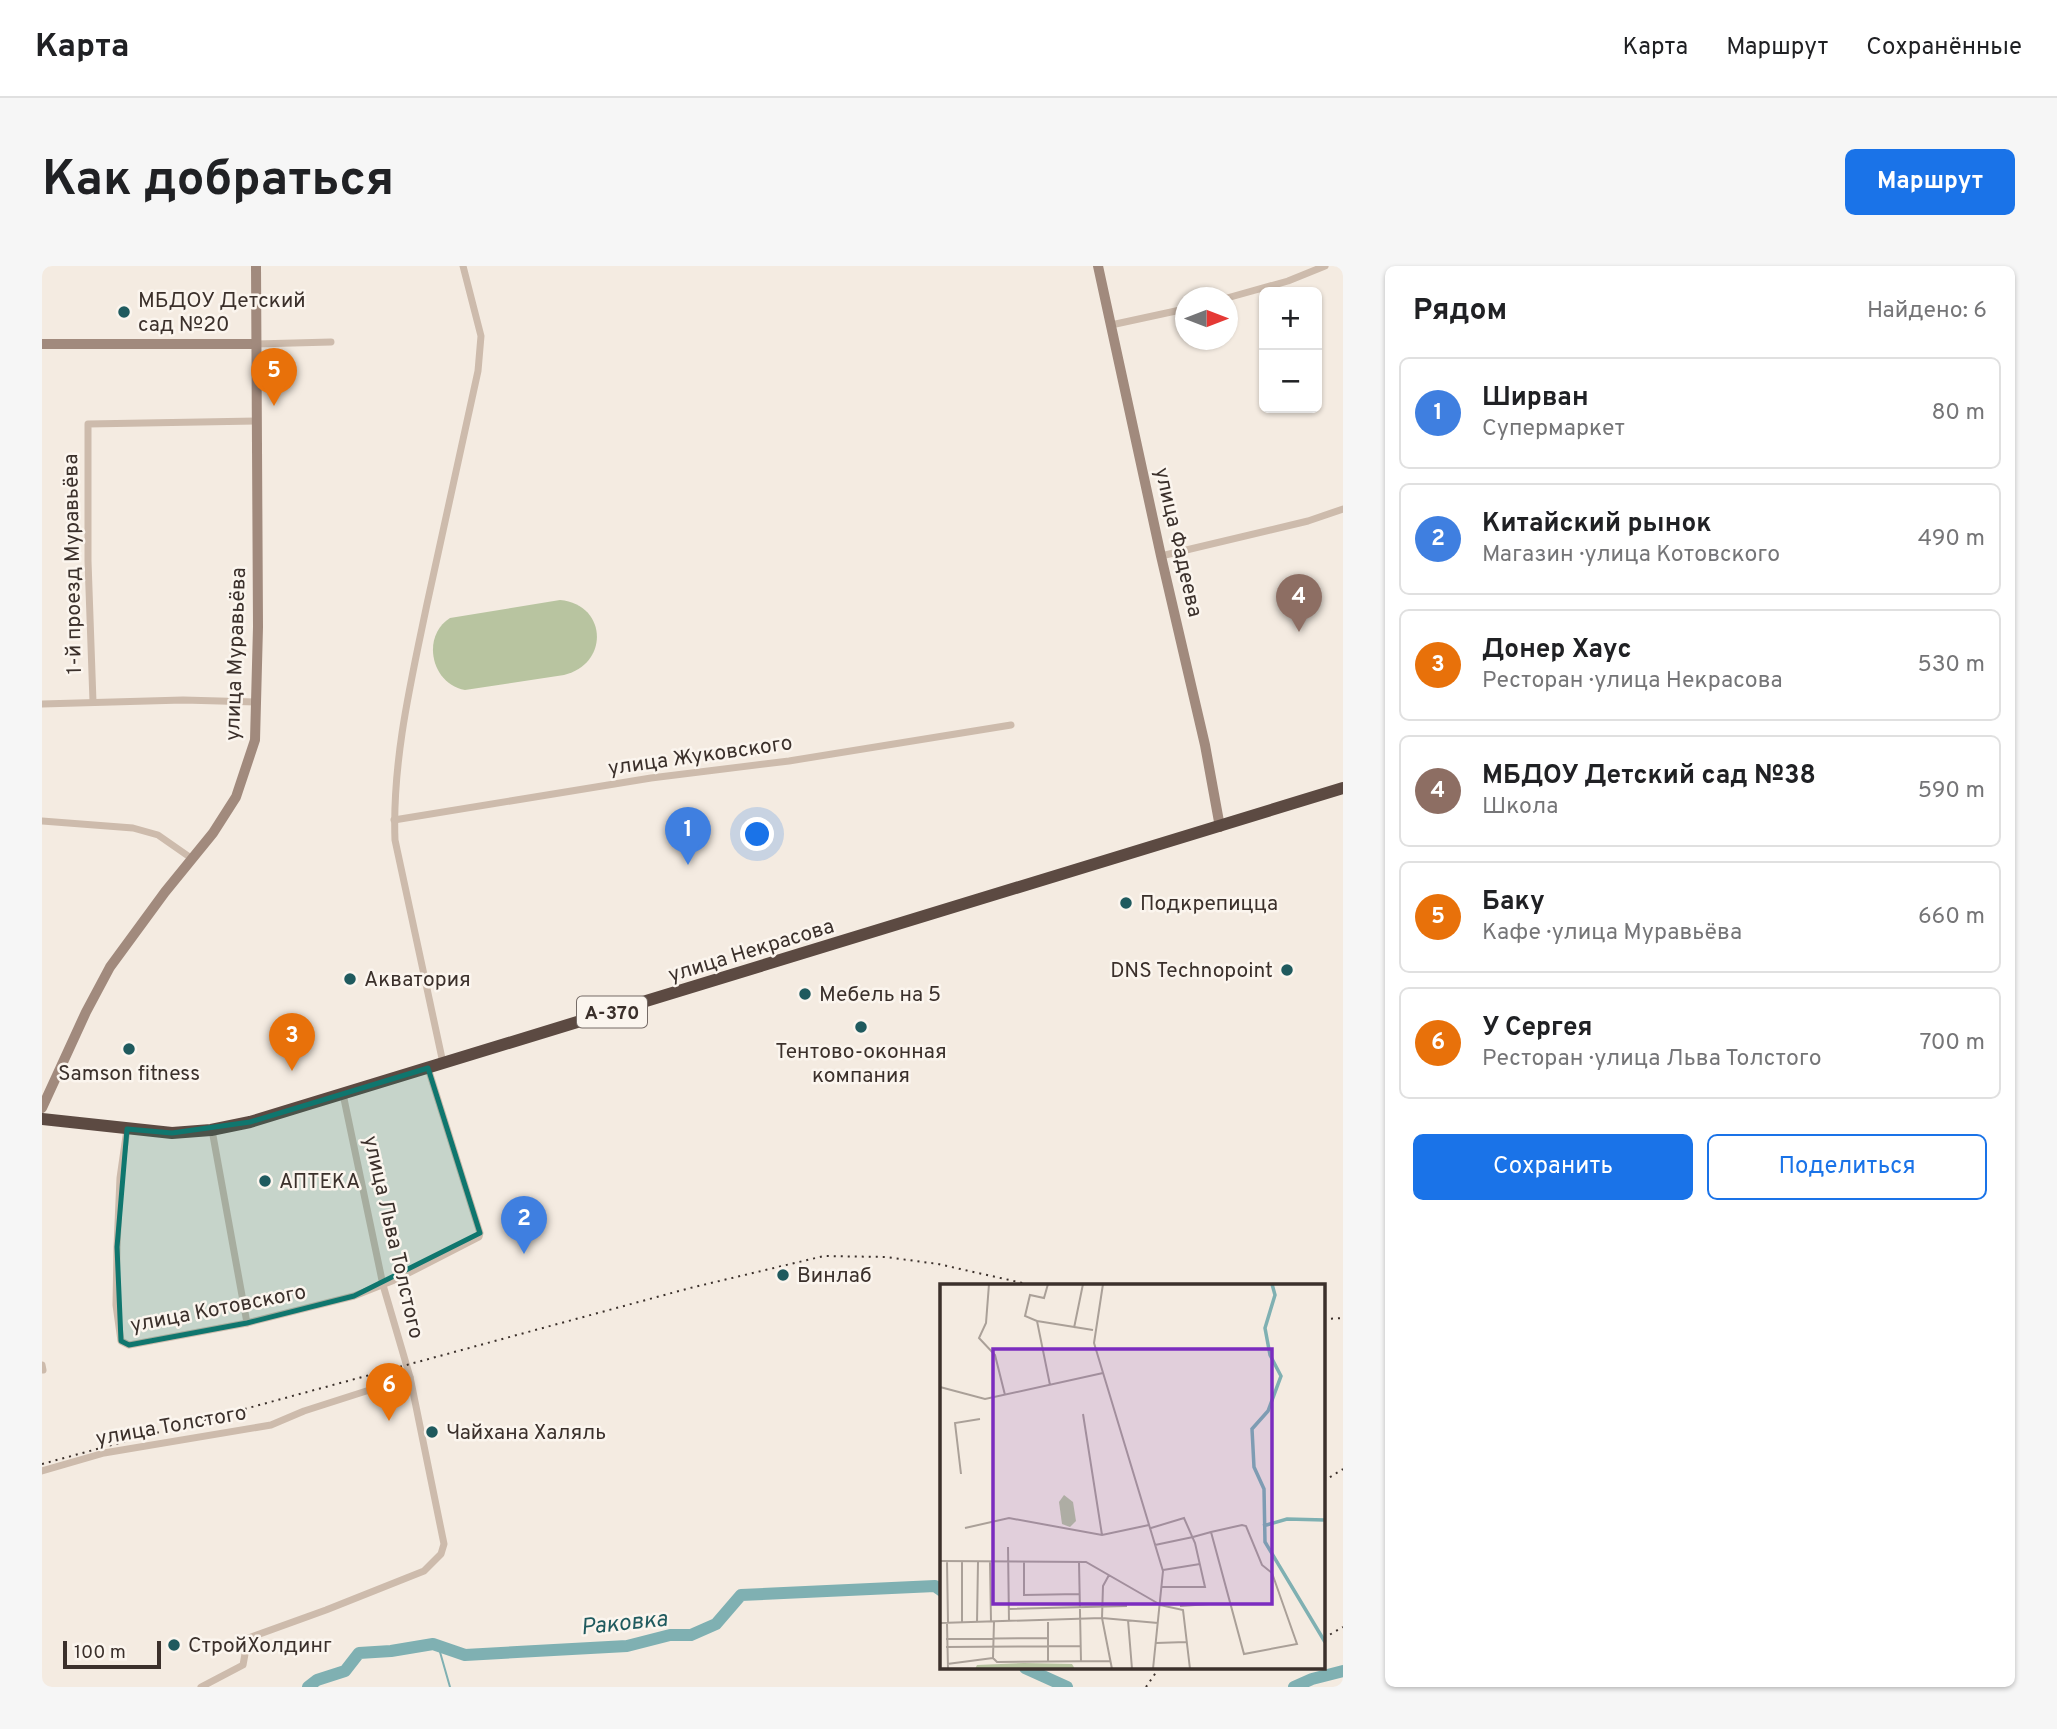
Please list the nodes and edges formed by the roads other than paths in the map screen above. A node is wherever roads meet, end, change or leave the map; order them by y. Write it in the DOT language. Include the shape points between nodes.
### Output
graph roads {
  1 [pos="256,266"];
  2 [pos="463,266"];
  3 [pos="1098,266"];
  4 [pos="1325,266"];
  5 [pos="1238,295"];
  6 [pos="1175,311"];
  7 [pos="1111,325"];
  8 [pos="331,342"];
  9 [pos="42,344"];
  10 [pos="256,344"];
  11 [pos="256,421"];
  12 [pos="1343,509"];
  13 [pos="1161,556"];
  14 [pos="93,702"];
  15 [pos="257,702"];
  16 [pos="42,704"];
  17 [pos="1011,725"];
  18 [pos="1343,788"];
  19 [pos="394,820"];
  20 [pos="42,821"];
  21 [pos="1220,827"];
  22 [pos="191,858"];
  23 [pos="443,1063"];
  24 [pos="428,1068"];
  25 [pos="343,1094"];
  26 [pos="42,1108"];
  27 [pos="42,1119"];
  28 [pos="127,1129"];
  29 [pos="212,1130"];
  30 [pos="383,1285"];
  31 [pos="247,1323"];
  32 [pos="42,1365"];
  33 [pos="43,1370"];
  34 [pos="410,1377"];
  35 [pos="42,1471"];
  36 [pos="201,1687"];
  1 -- 10 [label="street, улица Муравьёва"];
  2 -- 19 [label="street" via="481,336 478,371 410,686"];
  3 -- 7 [label="street, улица Фадеева"];
  4 -- 5 [label="street"];
  6 -- 7 [label="street"];
  7 -- 13 [label="street, улица Фадеева"];
  8 -- 10 [label="street"];
  9 -- 10 [label="street"];
  10 -- 11 [label="street, улица Муравьёва"];
  11 -- 14 [label="street, 1-й проезд Муравьёва" via="88,424"];
  11 -- 15 [label="street, улица Муравьёва"];
  12 -- 13 [label="street"];
  13 -- 21 [label="street, улица Фадеева"];
  14 -- 15 [label="street"];
  14 -- 16 [label="street"];
  15 -- 22 [label="street, улица Муравьёва" via="255,740 236,797"];
  17 -- 19 [label="street, улица Жуковского"];
  18 -- 21 [label="highway, улица Некрасова / А-370"];
  19 -- 23 [label="street"];
  20 -- 22 [label="street" via="133,828 158,835"];
  21 -- 23 [label="highway, улица Некрасова / А-370"];
  22 -- 26 [label="street, улица Муравьёва" via="110,967"];
  23 -- 24 [label="highway, улица Некрасова / А-370"];
  24 -- 25 [label="highway, улица Некрасова / А-370"];
  24 -- 30 [label="street, улица Котовского" via="480,1236"];
  25 -- 29 [label="highway, улица Некрасова / А-370"];
  25 -- 30 [label="street, улица Льва Толстого"];
  27 -- 28 [label="highway, улица Некрасова / А-370"];
  28 -- 29 [label="highway, улица Некрасова / А-370"];
  28 -- 31 [label="street, улица Котовского" via="117,1247 121,1341 129,1345"];
  29 -- 31 [label="street"];
  30 -- 31 [label="street, улица Котовского"];
  30 -- 34 [label="street, улица Льва Толстого"];
  32 -- 33 [label="street"];
  34 -- 35 [label="street, улица Толстого" via="271,1425 104,1453"];
  34 -- 36 [label="street, улица Льва Толстого" via="444,1534 441,1555 424,1571 243,1640 243,1665"];
}
